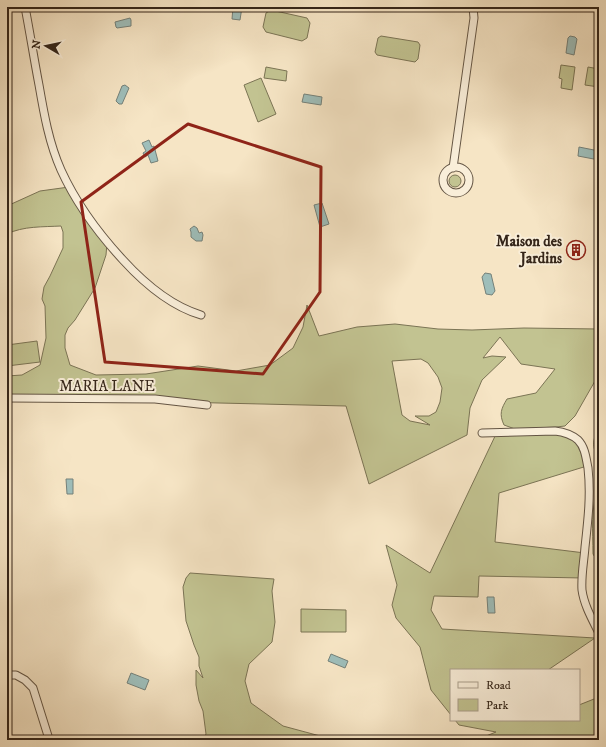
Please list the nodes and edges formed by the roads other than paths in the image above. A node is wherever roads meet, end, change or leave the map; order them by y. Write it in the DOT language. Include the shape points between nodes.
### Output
graph roads {
  1 [pos="25,7"];
  2 [pos="473,7"];
  3 [pos="453,168"];
  4 [pos="201,315"];
  5 [pos="7,398"];
  6 [pos="207,405"];
  7 [pos="482,433"];
  8 [pos="599,632"];
  9 [pos="7,675"];
  10 [pos="49,738"];
  1 -- 4 [label="street" via="49,136 73,194 107,243 131,269 178,306"];
  2 -- 3 [label="street" via="474,18"];
  5 -- 6 [label="street, MARIA LANE" via="155,399"];
  7 -- 8 [label="street" via="555,431 572,436 582,445 590,484 582,589"];
  9 -- 10 [label="street" via="16,675 33,688"];
}
